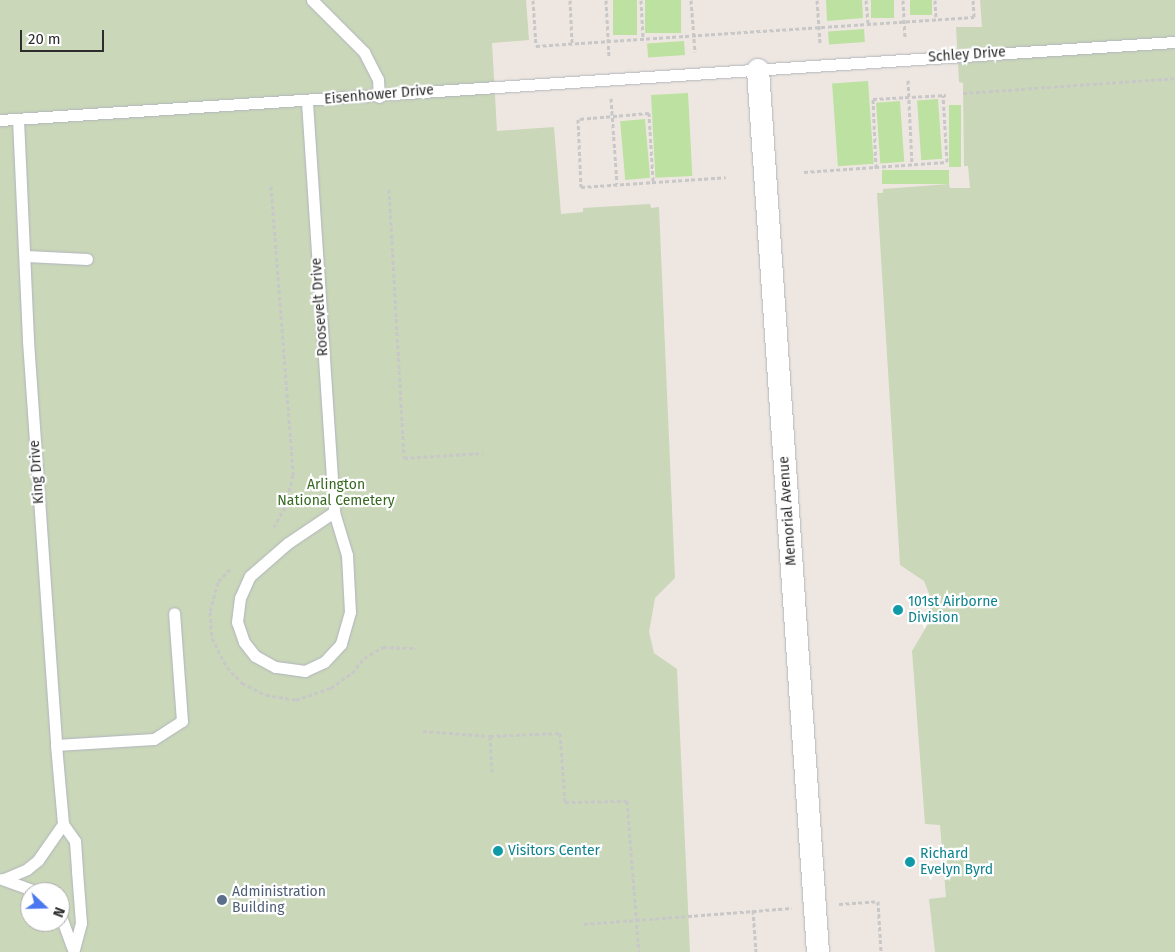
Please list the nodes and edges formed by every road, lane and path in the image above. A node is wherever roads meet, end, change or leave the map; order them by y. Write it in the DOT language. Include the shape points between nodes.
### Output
graph roads {
  1 [pos="312,0"];
  2 [pos="533,0"];
  3 [pos="570,0"];
  4 [pos="606,0"];
  5 [pos="640,0"];
  6 [pos="692,0"];
  7 [pos="817,0"];
  8 [pos="866,0"];
  9 [pos="903,0"];
  10 [pos="935,0"];
  11 [pos="973,0"];
  12 [pos="936,19"];
  13 [pos="904,21"];
  14 [pos="868,24"];
  15 [pos="819,27"];
  16 [pos="694,35"];
  17 [pos="643,38"];
  18 [pos="905,38"];
  19 [pos="608,40"];
  20 [pos="1175,42"];
  21 [pos="572,43"];
  22 [pos="820,43"];
  23 [pos="694,52"];
  24 [pos="609,58"];
  25 [pos="758,70"];
  26 [pos="1175,78"];
  27 [pos="908,79"];
  28 [pos="963,93"];
  29 [pos="379,97"];
  30 [pos="908,97"];
  31 [pos="611,98"];
  32 [pos="307,102"];
  33 [pos="613,116"];
  34 [pos="18,119"];
  35 [pos="0,120"];
  36 [pos="912,164"];
  37 [pos="876,168"];
  38 [pos="804,172"];
  39 [pos="726,177"];
  40 [pos="653,182"];
  41 [pos="617,184"];
  42 [pos="271,186"];
  43 [pos="390,189"];
  44 [pos="26,256"];
  45 [pos="87,259"];
  46 [pos="483,453"];
  47 [pos="334,512"];
  48 [pos="272,532"];
  49 [pos="236,561"];
  50 [pos="174,613"];
  51 [pos="416,648"];
  52 [pos="423,731"];
  53 [pos="490,736"];
  54 [pos="56,745"];
  55 [pos="492,772"];
  56 [pos="63,824"];
  57 [pos="2,879"];
  58 [pos="20,886"];
  59 [pos="854,903"];
  60 [pos="774,909"];
  61 [pos="753,910"];
  62 [pos="637,918"];
  63 [pos="584,924"];
  64 [pos="66,932"];
  65 [pos="72,949"];
  66 [pos="639,952"];
  67 [pos="756,952"];
  68 [pos="818,952"];
  69 [pos="881,952"];
  1 -- 29 [label="lane" via="364,52 378,79"];
  2 -- 21 [label="path" via="536,46"];
  3 -- 21 [label="path"];
  4 -- 19 [label="path"];
  5 -- 17 [label="path"];
  6 -- 16 [label="path"];
  7 -- 15 [label="path"];
  8 -- 14 [label="path"];
  9 -- 13 [label="path"];
  10 -- 12 [label="path"];
  11 -- 12 [label="path" via="974,17"];
  12 -- 13 [label="path"];
  13 -- 14 [label="path"];
  13 -- 18 [label="path"];
  14 -- 15 [label="path"];
  15 -- 16 [label="path"];
  15 -- 22 [label="path"];
  16 -- 17 [label="path"];
  16 -- 23 [label="path"];
  17 -- 19 [label="path"];
  19 -- 21 [label="path"];
  19 -- 24 [label="path"];
  20 -- 25 [label="lane, Schley Drive"];
  25 -- 29 [label="lane, Eisenhower Drive" via="525,84"];
  25 -- 68 [label="street, Memorial Avenue"];
  26 -- 28 [label="path"];
  27 -- 30 [label="path"];
  29 -- 32 [label="lane, Eisenhower Drive"];
  30 -- 36 [label="path"];
  30 -- 36 [label="path" via="945,95 946,162"];
  30 -- 37 [label="path" via="873,99"];
  31 -- 33 [label="path"];
  32 -- 34 [label="lane, Eisenhower Drive"];
  32 -- 47 [label="lane, Roosevelt Drive"];
  33 -- 40 [label="path" via="649,113"];
  33 -- 41 [label="path"];
  33 -- 41 [label="path" via="578,119 581,187"];
  34 -- 35 [label="lane, Eisenhower Drive"];
  34 -- 44 [label="lane, King Drive"];
  36 -- 37 [label="path"];
  37 -- 38 [label="path"];
  39 -- 40 [label="path"];
  40 -- 41 [label="path"];
  42 -- 48 [label="path" via="294,475 285,507"];
  43 -- 46 [label="path" via="404,458"];
  44 -- 45 [label="lane"];
  44 -- 54 [label="lane, King Drive" via="28,341"];
  47 -- 47 [label="lane, Roosevelt Drive" via="288,543 250,576 240,598 237,622 244,642 255,656 275,667 305,671 315,667 334,653 346,633 350,612 347,555"];
  49 -- 51 [label="path" via="218,582 210,612 212,638 227,667 242,683 266,695 296,700 331,688 352,673 364,658 383,647"];
  50 -- 54 [label="lane" via="182,721 154,739"];
  52 -- 53 [label="path"];
  53 -- 55 [label="path"];
  53 -- 62 [label="path" via="560,733 565,802 627,801"];
  54 -- 56 [label="lane, King Drive"];
  56 -- 57 [label="lane" via="38,860"];
  56 -- 65 [label="lane, King Drive" via="75,841 81,924"];
  57 -- 58 [label="lane"];
  59 -- 69 [label="path" via="878,901"];
  60 -- 61 [label="path"];
  61 -- 62 [label="path"];
  61 -- 67 [label="path"];
  62 -- 63 [label="path"];
  62 -- 66 [label="path"];
  64 -- 65 [label="lane"];
}
